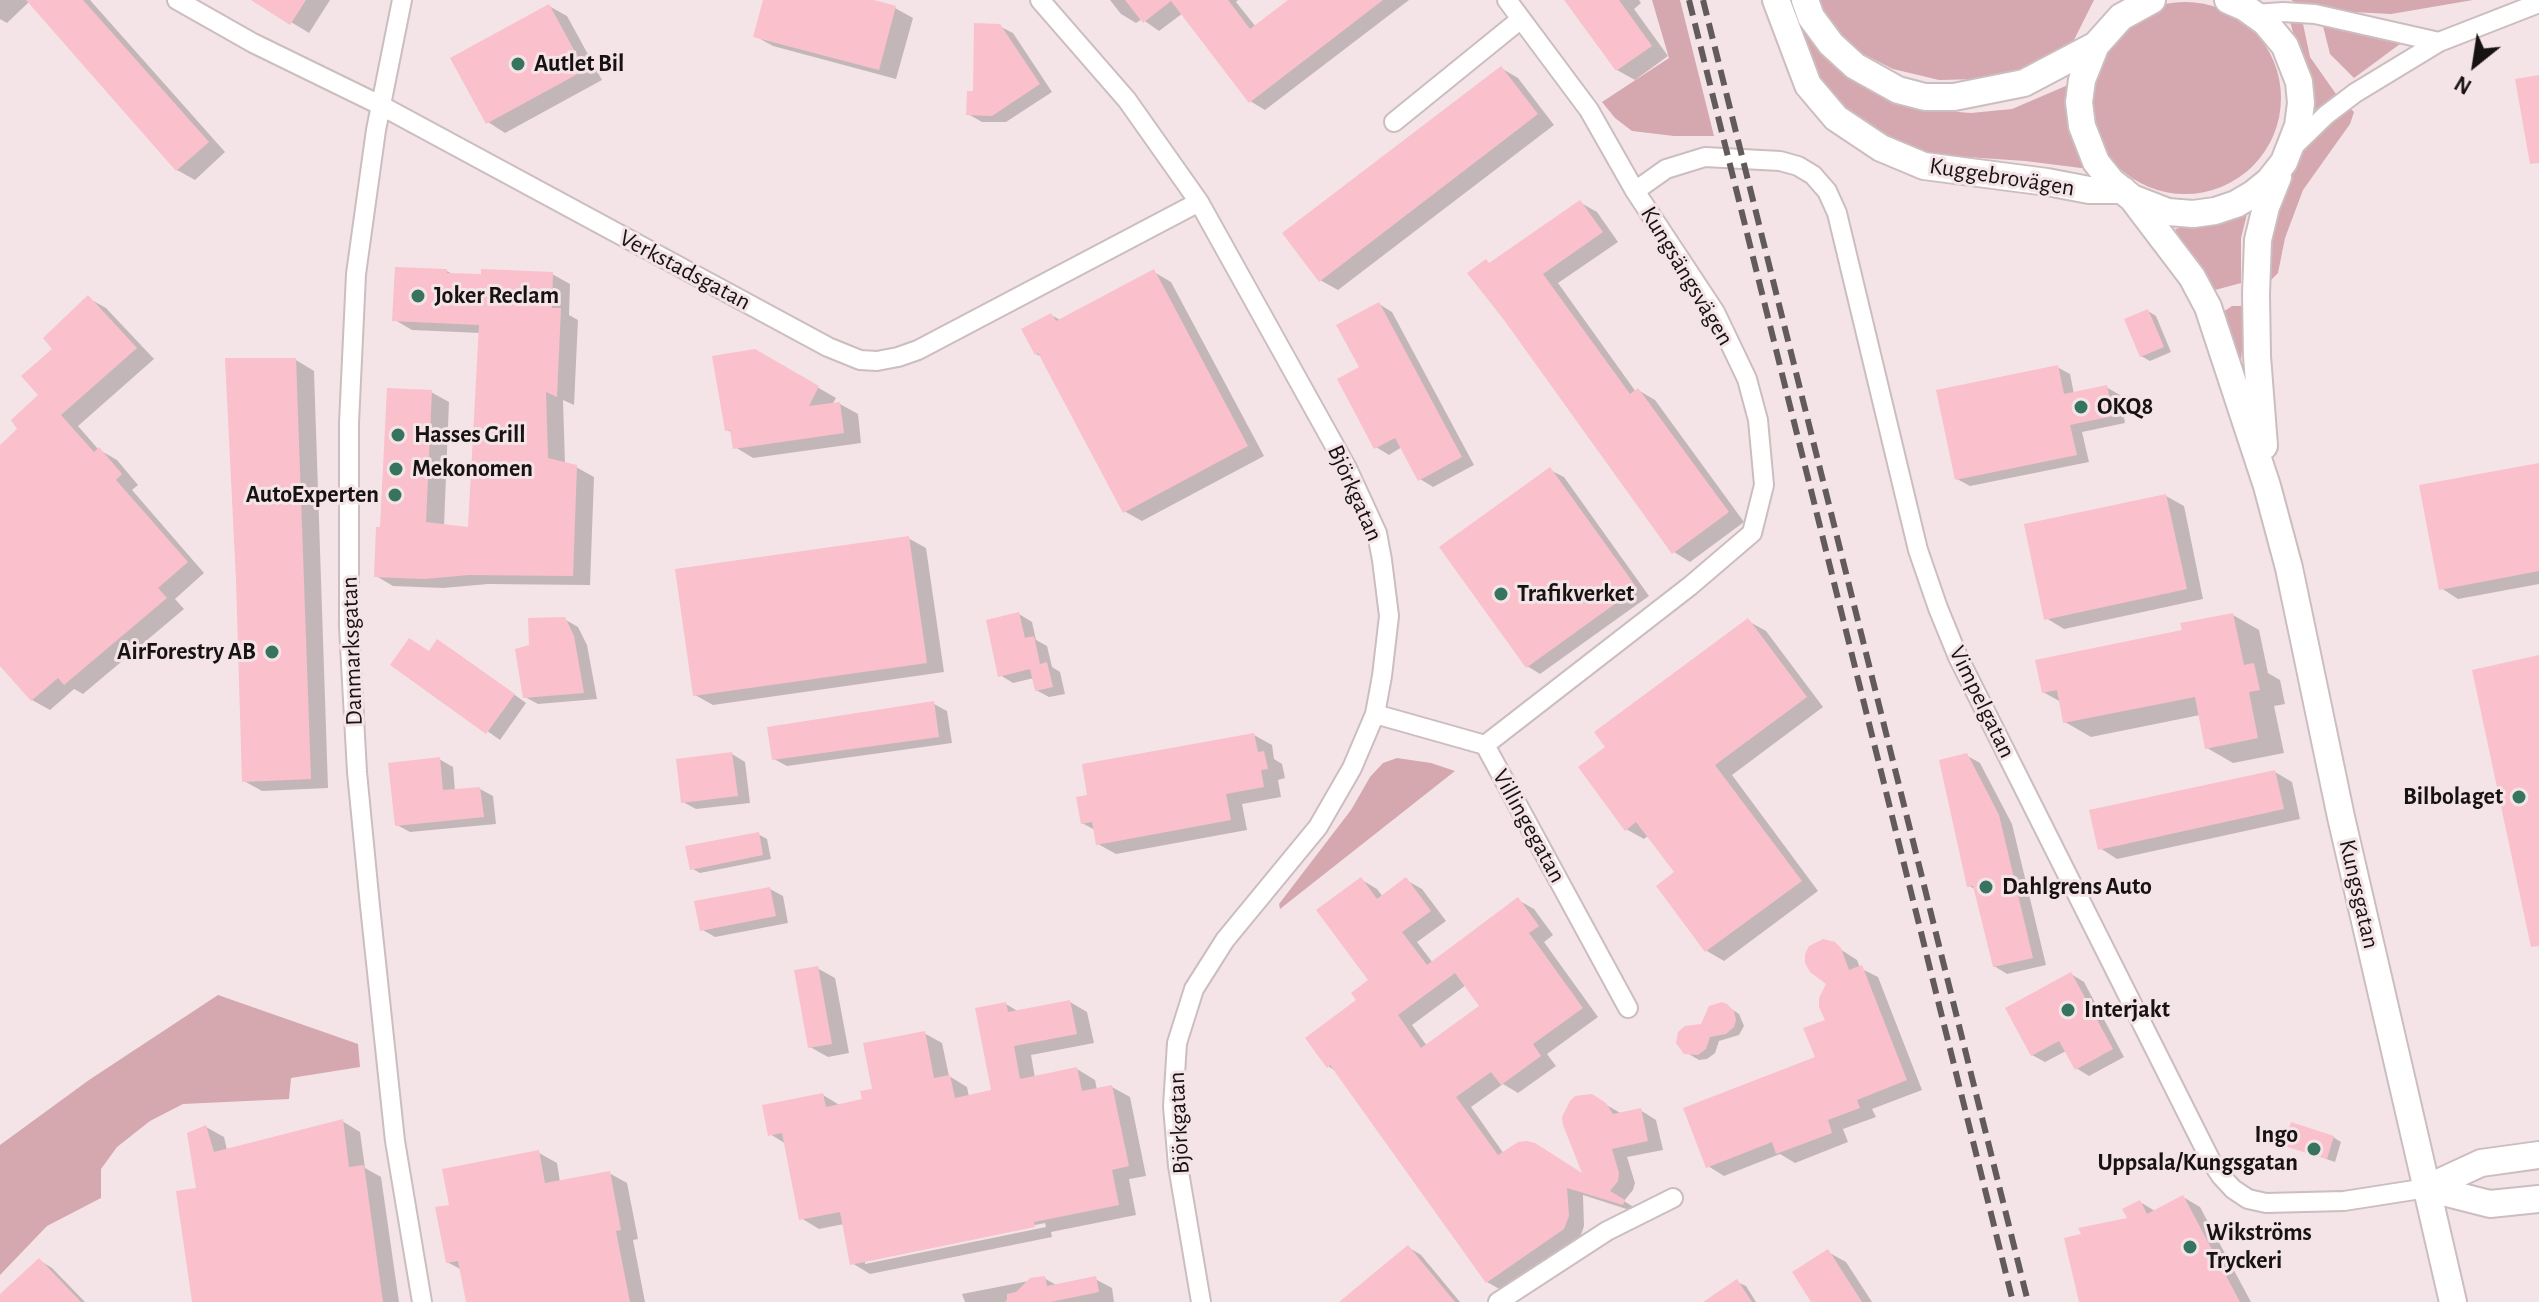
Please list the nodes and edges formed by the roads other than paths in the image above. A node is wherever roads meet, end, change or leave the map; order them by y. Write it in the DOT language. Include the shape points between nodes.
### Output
graph roads {
  1 [pos="177,0"];
  2 [pos="402,0"];
  3 [pos="1040,0"];
  4 [pos="1507,0"];
  5 [pos="1776,0"];
  6 [pos="1805,0"];
  7 [pos="2113,0"];
  8 [pos="2152,0"];
  9 [pos="2539,3"];
  10 [pos="2242,5"];
  11 [pos="1521,19"];
  12 [pos="2101,39"];
  13 [pos="2439,42"];
  14 [pos="380,105"];
  15 [pos="1394,122"];
  16 [pos="2287,156"];
  17 [pos="1635,191"];
  18 [pos="2128,194"];
  19 [pos="1199,202"];
  20 [pos="2267,486"];
  21 [pos="1375,714"];
  22 [pos="1485,745"];
  23 [pos="1628,1008"];
  24 [pos="2539,1155"];
  25 [pos="2427,1188"];
  26 [pos="1673,1198"];
  27 [pos="2539,1199"];
  28 [pos="422,1302"];
  29 [pos="1201,1302"];
  30 [pos="1498,1302"];
  31 [pos="2453,1302"];
  1 -- 14 [label="street, Verkstadsgatan"];
  2 -- 14 [label="street, Danmarksgatan"];
  3 -- 19 [label="street, Björkgatan" via="1127,100"];
  4 -- 11 [label="street, Kungsängsvägen"];
  5 -- 18 [label="main road, Kuggebrovägen" via="1808,85 1836,118 1881,148 1924,166"];
  6 -- 12 [label="main road" via="1831,44 1855,66 1898,90 1925,97 1954,97 2024,83"];
  7 -- 12 [label="main road"];
  8 -- 12 [label="main road" via="2121,17"];
  9 -- 13 [label="street"];
  10 -- 13 [label="street" via="2315,14"];
  10 -- 16 [label="main road, Kungsgatan" via="2274,31 2294,64 2301,103"];
  11 -- 15 [label="street"];
  11 -- 17 [label="street, Kungsängsvägen" via="1589,110"];
  12 -- 18 [label="main road, Kungsgatan" via="2082,80 2082,126 2096,162"];
  13 -- 16 [label="street" via="2355,93"];
  14 -- 19 [label="street, Verkstadsgatan" via="860,360 918,350"];
  14 -- 28 [label="street, Danmarksgatan" via="356,274 349,423 349,627 357,772 395,1141"];
  16 -- 18 [label="main road" via="2253,194 2215,211 2168,212"];
  16 -- 20 [label="main road, Kungsgatan" via="2266,207 2257,254 2257,356"];
  17 -- 22 [label="street, Kungsängsvägen" via="1715,312 1747,379 1758,420 1764,485 1752,533"];
  17 -- 25 [label="street, Vimpelgatan" via="1666,169 1705,157 1798,166 1827,191 1837,213 1918,550 1938,608 2221,1176 2248,1199 2266,1203 2344,1201"];
  18 -- 20 [label="main road, Kungsgatan" via="2192,277 2208,307"];
  19 -- 21 [label="street, Björkgatan" via="1347,468 1377,533 1389,616"];
  20 -- 25 [label="main road, Kungsgatan"];
  21 -- 22 [label="street, Villingegatan"];
  21 -- 29 [label="street, Björkgatan" via="1318,827 1225,940 1194,989 1177,1043 1177,1151"];
  22 -- 23 [label="street, Villingegatan"];
  24 -- 25 [label="main road" via="2481,1163"];
  25 -- 27 [label="main road" via="2490,1204"];
  25 -- 31 [label="main road, Kungsgatan"];
  26 -- 30 [label="street" via="1607,1231"];
}
